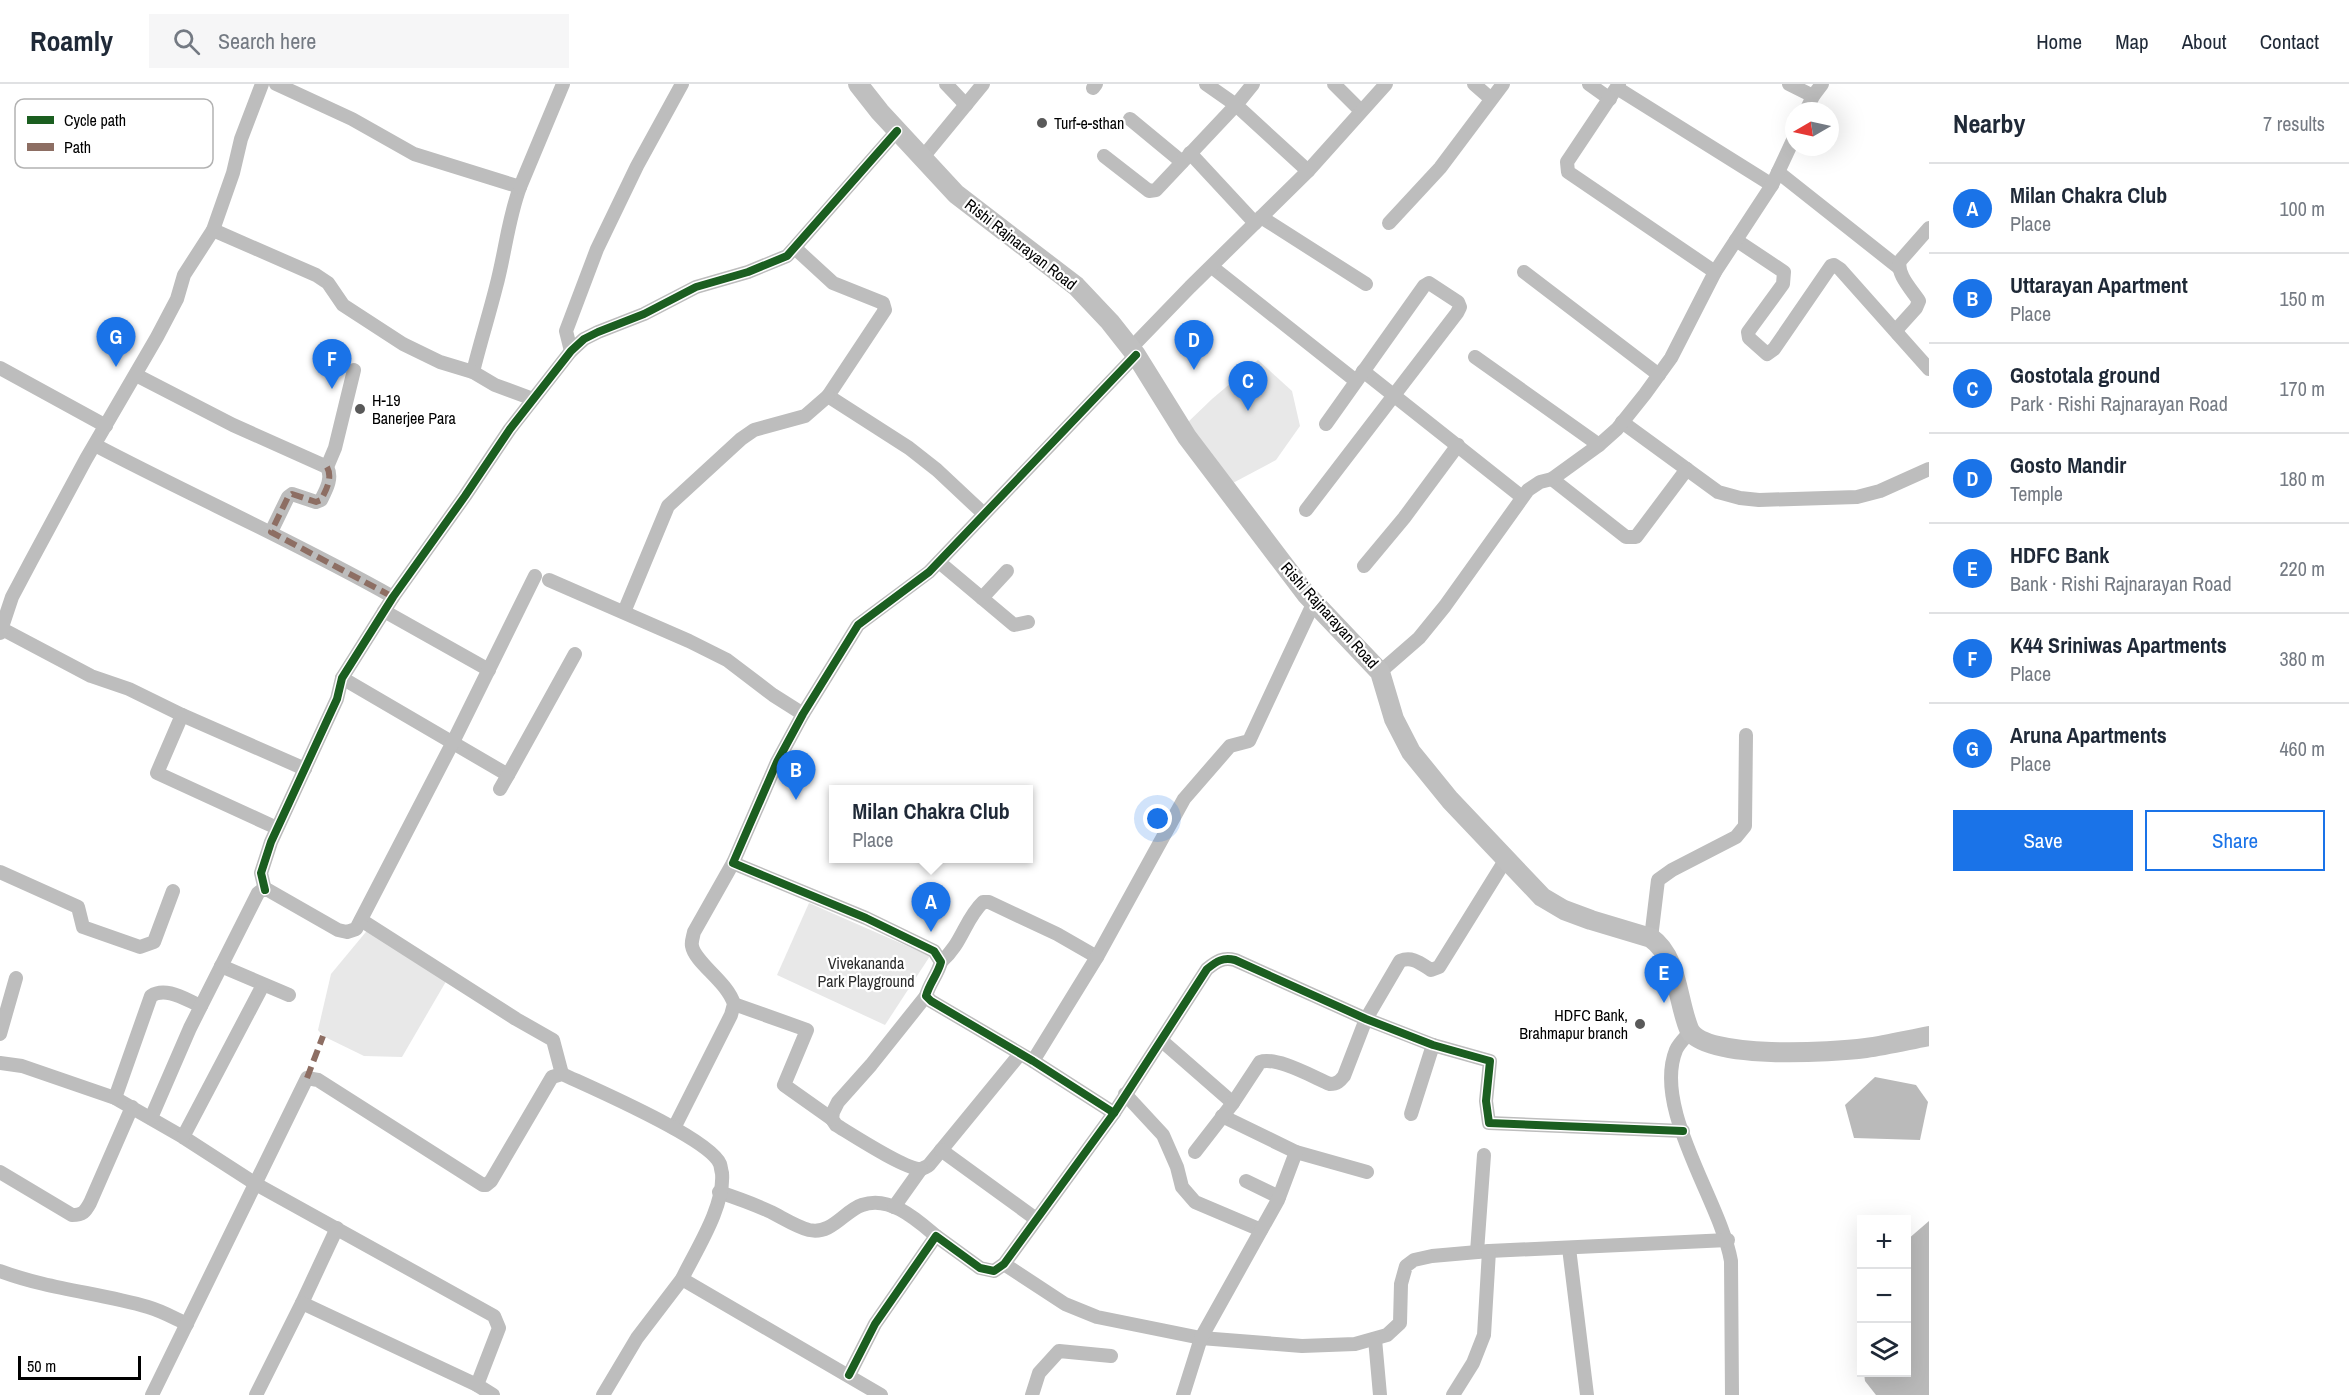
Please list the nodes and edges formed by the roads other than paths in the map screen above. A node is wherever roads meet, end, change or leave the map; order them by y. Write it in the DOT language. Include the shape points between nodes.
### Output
graph roads {
  1 [pos="262,84"];
  2 [pos="276,84"];
  3 [pos="563,84"];
  4 [pos="682,84"];
  5 [pos="858,84"];
  6 [pos="946,84"];
  7 [pos="983,84"];
  8 [pos="1206,84"];
  9 [pos="1253,84"];
  10 [pos="1334,84"];
  11 [pos="1386,84"];
  12 [pos="1474,84"];
  13 [pos="1503,84"];
  14 [pos="1589,84"];
  15 [pos="1790,84"];
  16 [pos="1822,84"];
  17 [pos="1615,90"];
  18 [pos="1813,96"];
  19 [pos="1490,98"];
  20 [pos="1810,102"];
  21 [pos="966,105"];
  22 [pos="1236,105"];
  23 [pos="1361,111"];
  24 [pos="1130,119"];
  25 [pos="897,131"];
  26 [pos="1104,156"];
  27 [pos="1785,156"];
  28 [pos="923,157"];
  29 [pos="1186,157"];
  30 [pos="1308,171"];
  31 [pos="1775,178"];
  32 [pos="520,187"];
  33 [pos="1258,220"];
  34 [pos="1389,223"];
  35 [pos="1929,228"];
  36 [pos="213,230"];
  37 [pos="1736,240"];
  38 [pos="796,249"];
  39 [pos="1212,267"];
  40 [pos="1898,267"];
  41 [pos="1524,272"];
  42 [pos="1715,272"];
  43 [pos="1365,284"];
  44 [pos="1924,305"];
  45 [pos="1898,334"];
  46 [pos="570,351"];
  47 [pos="1134,352"];
  48 [pos="1474,357"];
  49 [pos="0,368"];
  50 [pos="1929,369"];
  51 [pos="354,370"];
  52 [pos="473,372"];
  53 [pos="136,375"];
  54 [pos="1659,375"];
  55 [pos="1359,376"];
  56 [pos="828,396"];
  57 [pos="1395,396"];
  58 [pos="533,399"];
  59 [pos="1622,422"];
  60 [pos="1326,424"];
  61 [pos="106,426"];
  62 [pos="95,445"];
  63 [pos="1458,445"];
  64 [pos="1599,445"];
  65 [pos="327,467"];
  66 [pos="1687,469"];
  67 [pos="1929,469"];
  68 [pos="1552,479"];
  69 [pos="1522,497"];
  70 [pos="1306,510"];
  71 [pos="984,514"];
  72 [pos="271,532"];
  73 [pos="939,562"];
  74 [pos="1364,566"];
  75 [pos="1007,571"];
  76 [pos="535,576"];
  77 [pos="549,580"];
  78 [pos="393,597"];
  79 [pos="982,598"];
  80 [pos="1314,602"];
  81 [pos="384,611"];
  82 [pos="624,612"];
  83 [pos="1028,622"];
  84 [pos="1,631"];
  85 [pos="575,654"];
  86 [pos="489,670"];
  87 [pos="1380,672"];
  88 [pos="342,678"];
  89 [pos="802,714"];
  90 [pos="182,715"];
  91 [pos="1746,735"];
  92 [pos="453,742"];
  93 [pos="305,769"];
  94 [pos="508,775"];
  95 [pos="500,789"];
  96 [pos="277,828"];
  97 [pos="1506,860"];
  98 [pos="733,863"];
  99 [pos="0,872"];
  100 [pos="265,890"];
  101 [pos="173,891"];
  102 [pos="361,920"];
  103 [pos="1651,938"];
  104 [pos="1097,957"];
  105 [pos="941,962"];
  106 [pos="221,966"];
  107 [pos="16,978"];
  108 [pos="263,985"];
  109 [pos="289,995"];
  110 [pos="926,996"];
  111 [pos="734,1004"];
  112 [pos="201,1006"];
  113 [pos="1366,1019"];
  114 [pos="1690,1032"];
  115 [pos="0,1034"];
  116 [pos="1929,1036"];
  117 [pos="1162,1041"];
  118 [pos="1432,1045"];
  119 [pos="1020,1054"];
  120 [pos="1033,1061"];
  121 [pos="0,1063"];
  122 [pos="562,1074"];
  123 [pos="1125,1094"];
  124 [pos="115,1098"];
  125 [pos="1233,1103"];
  126 [pos="132,1107"];
  127 [pos="1114,1113"];
  128 [pos="1411,1114"];
  129 [pos="1222,1116"];
  130 [pos="151,1118"];
  131 [pos="832,1119"];
  132 [pos="674,1128"];
  133 [pos="1683,1131"];
  134 [pos="183,1137"];
  135 [pos="941,1150"];
  136 [pos="1195,1152"];
  137 [pos="1296,1152"];
  138 [pos="1484,1155"];
  139 [pos="921,1169"];
  140 [pos="0,1172"];
  141 [pos="1367,1172"];
  142 [pos="1246,1181"];
  143 [pos="256,1184"];
  144 [pos="719,1192"];
  145 [pos="1279,1197"];
  146 [pos="894,1207"];
  147 [pos="1036,1219"];
  148 [pos="338,1228"];
  149 [pos="1261,1230"];
  150 [pos="936,1236"];
  151 [pos="1728,1240"];
  152 [pos="1569,1248"];
  153 [pos="1483,1251"];
  154 [pos="1004,1264"];
  155 [pos="0,1270"];
  156 [pos="682,1280"];
  157 [pos="302,1303"];
  158 [pos="187,1324"];
  159 [pos="1201,1338"];
  160 [pos="1375,1339"];
  161 [pos="1111,1356"];
  162 [pos="849,1375"];
  163 [pos="485,1391"];
  164 [pos="152,1395"];
  165 [pos="256,1395"];
  166 [pos="603,1395"];
  167 [pos="881,1395"];
  168 [pos="1032,1395"];
  169 [pos="1183,1395"];
  170 [pos="1380,1395"];
  171 [pos="1454,1395"];
  172 [pos="1587,1395"];
  173 [pos="1732,1395"];
  1 -- 36 [label="street"];
  2 -- 32 [label="street" via="352,119 414,154"];
  3 -- 32 [label="street"];
  4 -- 46 [label="street" via="597,249 566,331"];
  5 -- 25 [label="main road, Rishi Rajnarayan Road"];
  6 -- 21 [label="street"];
  7 -- 21 [label="street"];
  8 -- 22 [label="street"];
  9 -- 22 [label="street"];
  10 -- 23 [label="street"];
  11 -- 23 [label="street"];
  12 -- 19 [label="street"];
  13 -- 19 [label="street"];
  14 -- 17 [label="street"];
  15 -- 18 [label="street"];
  16 -- 18 [label="street"];
  17 -- 31 [label="street"];
  17 -- 42 [label="street" via="1567,162 1568,172"];
  18 -- 20 [label="street"];
  19 -- 34 [label="street" via="1440,168"];
  21 -- 28 [label="street"];
  22 -- 29 [label="street"];
  22 -- 30 [label="street"];
  23 -- 30 [label="street"];
  24 -- 29 [label="street"];
  25 -- 28 [label="main road, Rishi Rajnarayan Road"];
  25 -- 38 [label="street"];
  26 -- 29 [label="street" via="1153,192"];
  27 -- 31 [label="street"];
  28 -- 47 [label="main road, Rishi Rajnarayan Road" via="956,194 1076,285"];
  29 -- 33 [label="street"];
  30 -- 33 [label="street"];
  31 -- 37 [label="street"];
  31 -- 40 [label="street"];
  32 -- 52 [label="street"];
  33 -- 39 [label="street"];
  33 -- 43 [label="street"];
  35 -- 40 [label="street"];
  36 -- 52 [label="street" via="316,275 328,283 344,305 403,344"];
  36 -- 53 [label="street" via="184,275 177,299"];
  37 -- 42 [label="street"];
  37 -- 45 [label="street" via="1784,272 1781,287 1748,333 1767,354 1832,265 1840,269"];
  38 -- 46 [label="street" via="775,262 696,287 584,339"];
  38 -- 56 [label="street" via="833,283 883,303 885,310"];
  39 -- 47 [label="street"];
  39 -- 55 [label="street"];
  40 -- 44 [label="street"];
  41 -- 54 [label="street"];
  42 -- 54 [label="street"];
  44 -- 45 [label="street" via="1916,308 1897,329"];
  45 -- 50 [label="street"];
  46 -- 58 [label="street"];
  47 -- 71 [label="street"];
  47 -- 80 [label="main road, Rishi Rajnarayan Road" via="1187,436"];
  48 -- 64 [label="street"];
  49 -- 61 [label="street"];
  51 -- 65 [label="street"];
  52 -- 58 [label="street"];
  53 -- 61 [label="street"];
  53 -- 65 [label="street"];
  54 -- 59 [label="street"];
  55 -- 57 [label="street"];
  55 -- 57 [label="street" via="1429,283 1460,307"];
  55 -- 60 [label="street"];
  56 -- 71 [label="street" via="909,448"];
  56 -- 82 [label="street" via="805,416 754,430 668,506"];
  57 -- 63 [label="street"];
  57 -- 70 [label="street"];
  58 -- 78 [label="street"];
  59 -- 64 [label="street"];
  59 -- 66 [label="street"];
  61 -- 62 [label="street"];
  62 -- 72 [label="street"];
  62 -- 84 [label="street" via="12,597"];
  63 -- 69 [label="street"];
  63 -- 74 [label="street"];
  64 -- 68 [label="street"];
  65 -- 72 [label="street" via="329,481 321,500 292,494"];
  66 -- 67 [label="street" via="1718,492 1759,500 1857,497"];
  66 -- 68 [label="street" via="1636,537 1631,538"];
  68 -- 69 [label="street" via="1533,486"];
  69 -- 87 [label="street" via="1445,606 1419,638"];
  71 -- 73 [label="street"];
  72 -- 78 [label="street"];
  73 -- 79 [label="street"];
  73 -- 89 [label="street" via="858,625"];
  75 -- 79 [label="street"];
  76 -- 86 [label="street"];
  77 -- 82 [label="street"];
  78 -- 81 [label="street"];
  79 -- 83 [label="street" via="1014,625"];
  80 -- 87 [label="main road, Rishi Rajnarayan Road"];
  80 -- 104 [label="street" via="1249,741 1230,746 1185,799"];
  81 -- 86 [label="street"];
  81 -- 88 [label="street"];
  82 -- 89 [label="street" via="727,660"];
  84 -- 90 [label="street"];
  85 -- 94 [label="street"];
  86 -- 92 [label="street"];
  87 -- 97 [label="main road, Rishi Rajnarayan Road" via="1394,719 1411,752"];
  88 -- 92 [label="street"];
  88 -- 93 [label="street" via="338,699"];
  89 -- 98 [label="street"];
  90 -- 93 [label="street"];
  90 -- 96 [label="street" via="157,773"];
  91 -- 103 [label="street" via="1745,826 1736,837 1658,880"];
  92 -- 94 [label="street"];
  92 -- 102 [label="street"];
  93 -- 96 [label="street"];
  94 -- 95 [label="street"];
  96 -- 100 [label="street" via="261,873"];
  97 -- 103 [label="main road, Rishi Rajnarayan Road" via="1542,897 1564,910"];
  97 -- 113 [label="street" via="1439,967 1431,970 1416,960 1400,961"];
  98 -- 105 [label="street" via="866,918 934,951"];
  98 -- 111 [label="street" via="694,932 691,945 726,987"];
  99 -- 101 [label="street" via="78,907 83,927 140,947 154,942"];
  100 -- 102 [label="street" via="338,930 356,929"];
  100 -- 106 [label="street" via="258,893"];
  102 -- 122 [label="street" via="553,1040"];
  103 -- 114 [label="main road" via="1667,956"];
  104 -- 105 [label="street" via="1057,934 983,902 957,946"];
  104 -- 120 [label="street"];
  105 -- 110 [label="street"];
  106 -- 108 [label="street"];
  106 -- 112 [label="street"];
  107 -- 115 [label="street"];
  108 -- 109 [label="street"];
  108 -- 134 [label="street"];
  110 -- 119 [label="street"];
  110 -- 131 [label="street" via="838,1102"];
  111 -- 131 [label="street" via="807,1030 784,1084"];
  111 -- 132 [label="street"];
  112 -- 124 [label="street" via="167,992 152,996"];
  112 -- 130 [label="street"];
  113 -- 117 [label="street" via="1226,958 1208,969"];
  113 -- 118 [label="street"];
  113 -- 125 [label="street" via="1344,1076 1335,1084 1266,1060 1260,1062"];
  114 -- 116 [label="main road" via="1727,1049 1798,1052 1865,1048"];
  114 -- 133 [label="street" via="1676,1049 1672,1067 1672,1086"];
  117 -- 123 [label="street"];
  117 -- 125 [label="street"];
  118 -- 128 [label="street"];
  118 -- 133 [label="street" via="1490,1061 1486,1101 1489,1122"];
  119 -- 120 [label="street"];
  119 -- 135 [label="street"];
  120 -- 127 [label="street"];
  121 -- 124 [label="street" via="22,1066"];
  122 -- 132 [label="street"];
  122 -- 143 [label="street" via="552,1077 486,1185 318,1080 307,1078"];
  123 -- 127 [label="street"];
  123 -- 149 [label="street" via="1163,1135 1182,1187 1195,1202"];
  124 -- 126 [label="street"];
  125 -- 129 [label="street"];
  126 -- 130 [label="street"];
  126 -- 140 [label="street" via="90,1203 80,1215 72,1215"];
  127 -- 147 [label="street"];
  129 -- 136 [label="street"];
  129 -- 137 [label="street"];
  130 -- 134 [label="street"];
  131 -- 139 [label="street" via="884,1152"];
  132 -- 144 [label="street" via="720,1164"];
  133 -- 151 [label="street" via="1695,1169"];
  134 -- 143 [label="street"];
  135 -- 139 [label="street" via="929,1166"];
  135 -- 147 [label="street"];
  137 -- 141 [label="street"];
  137 -- 145 [label="street"];
  138 -- 153 [label="street"];
  139 -- 146 [label="street"];
  142 -- 145 [label="street"];
  143 -- 148 [label="street"];
  143 -- 158 [label="street"];
  144 -- 146 [label="street" via="809,1230 828,1228 862,1205"];
  144 -- 156 [label="street" via="718,1204"];
  145 -- 149 [label="street"];
  146 -- 150 [label="street"];
  147 -- 154 [label="street"];
  148 -- 157 [label="street"];
  148 -- 163 [label="street" via="494,1316 499,1328"];
  149 -- 159 [label="street"];
  150 -- 154 [label="street" via="980,1268 994,1271"];
  150 -- 162 [label="street" via="875,1324"];
  151 -- 152 [label="street"];
  151 -- 173 [label="street"];
  152 -- 153 [label="street"];
  152 -- 172 [label="street"];
  153 -- 160 [label="street" via="1432,1256 1406,1266 1401,1284 1400,1323 1387,1335"];
  153 -- 171 [label="street" via="1484,1335"];
  154 -- 159 [label="street" via="1065,1304 1097,1317"];
  155 -- 158 [label="street" via="18,1278 151,1308"];
  156 -- 162 [label="street"];
  156 -- 166 [label="street" via="637,1338"];
  157 -- 163 [label="street"];
  157 -- 165 [label="street"];
  158 -- 164 [label="street"];
  159 -- 160 [label="street" via="1302,1346 1355,1344"];
  159 -- 169 [label="street"];
  160 -- 170 [label="street"];
  161 -- 168 [label="street" via="1059,1351 1039,1373"];
  162 -- 167 [label="street"];
}
